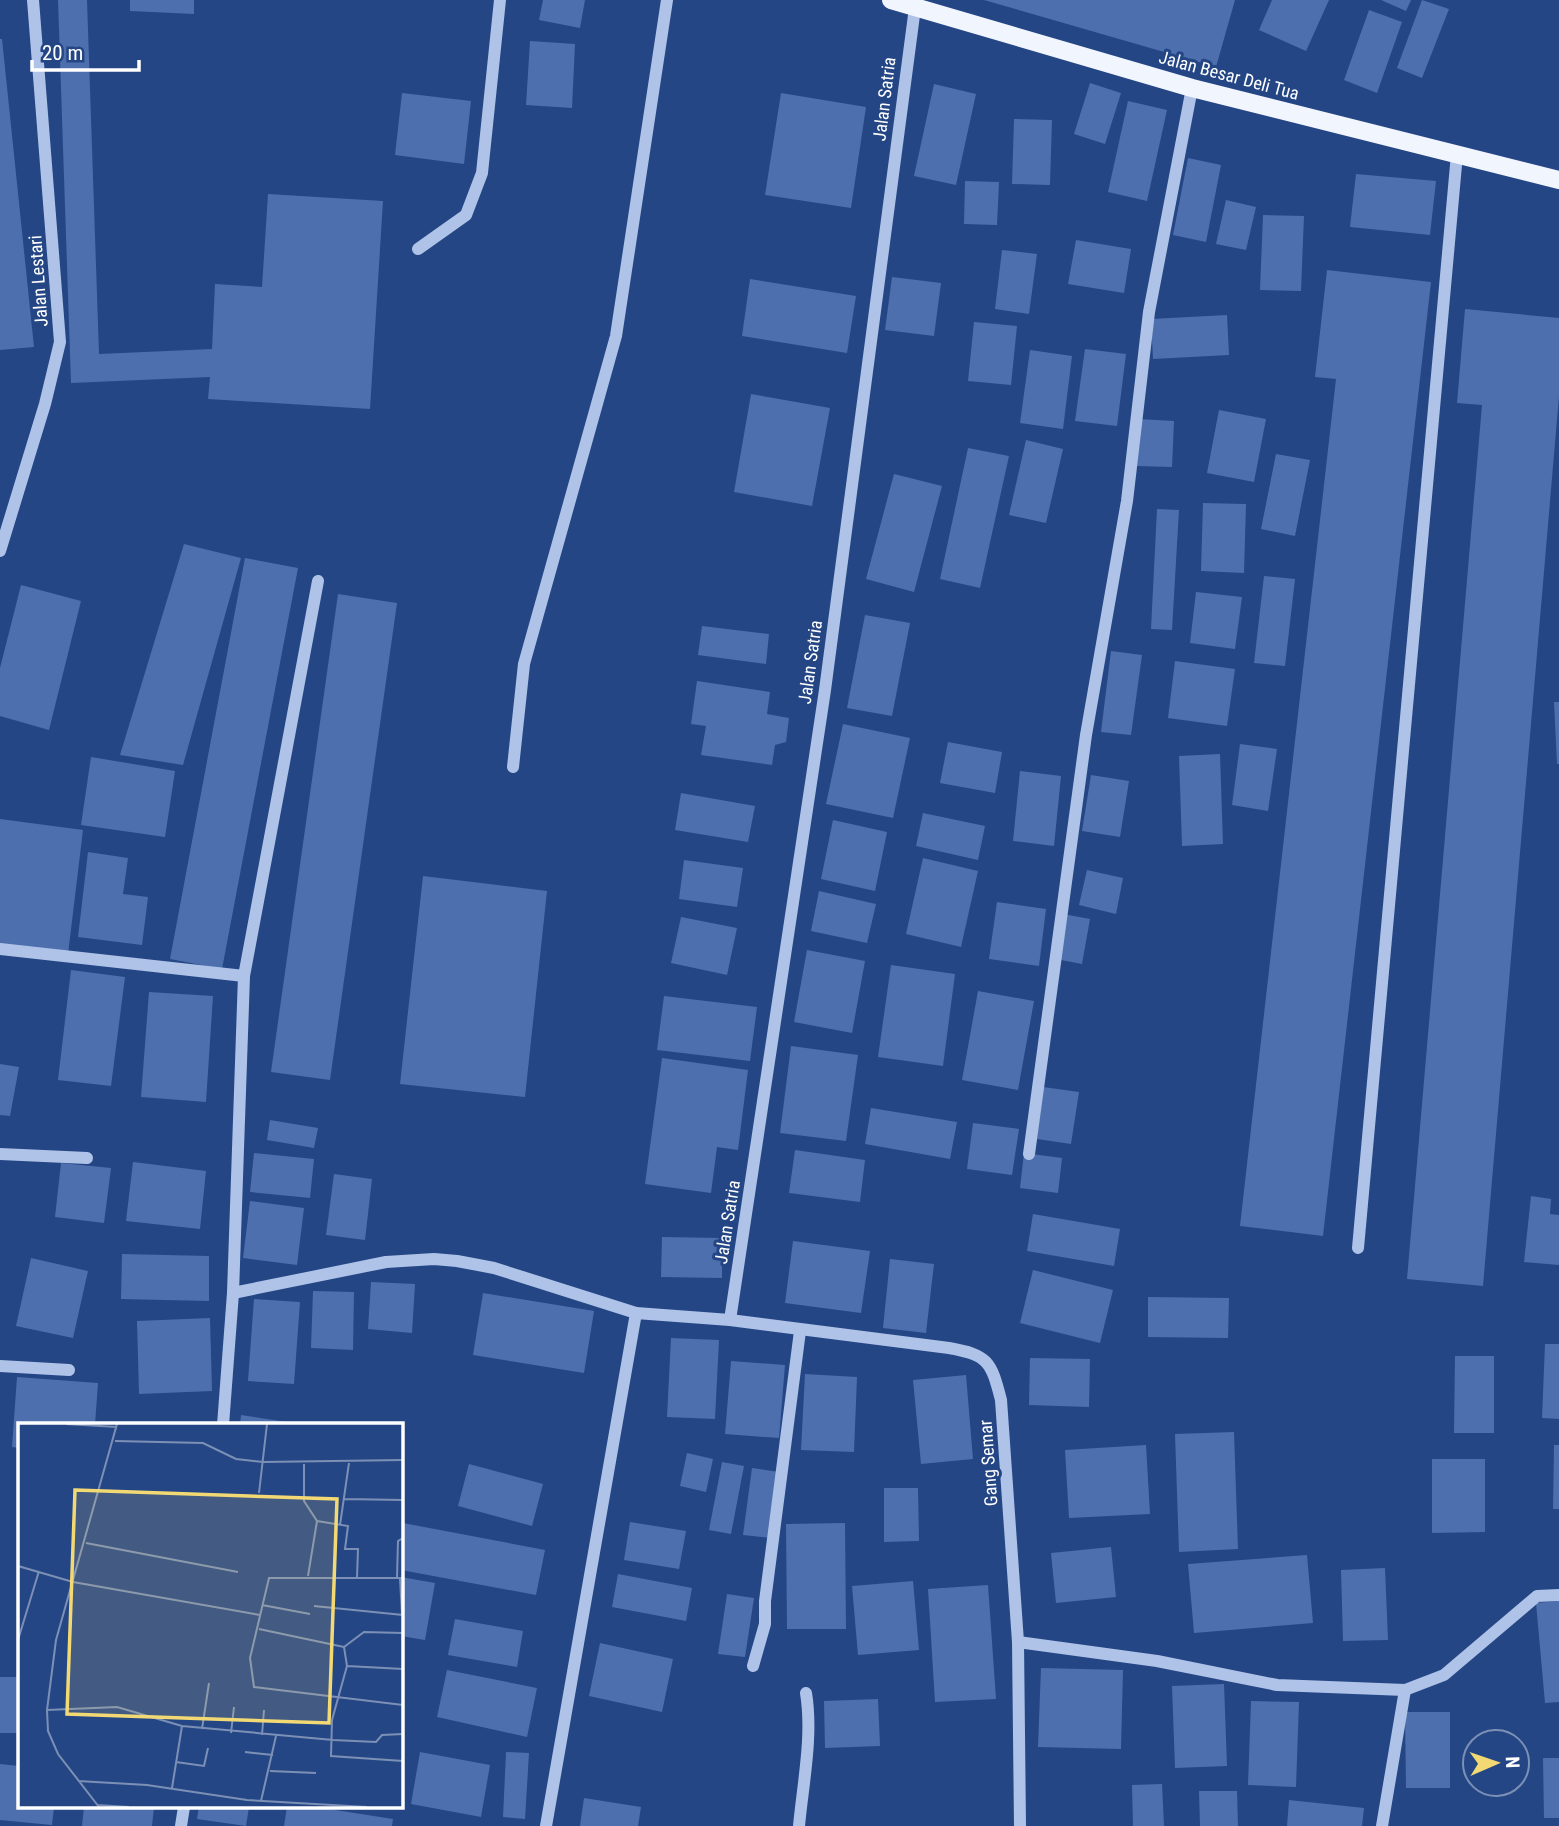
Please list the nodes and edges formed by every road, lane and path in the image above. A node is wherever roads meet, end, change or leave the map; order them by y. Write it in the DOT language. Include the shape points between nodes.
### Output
graph roads {
  1 [pos="33,0"];
  2 [pos="500,0"];
  3 [pos="667,0"];
  4 [pos="891,0"];
  5 [pos="915,3"];
  6 [pos="1192,88"];
  7 [pos="1457,155"];
  8 [pos="1559,180"];
  9 [pos="418,249"];
  10 [pos="0,551"];
  11 [pos="318,581"];
  12 [pos="513,767"];
  13 [pos="0,949"];
  14 [pos="244,976"];
  15 [pos="0,1154"];
  16 [pos="1029,1154"];
  17 [pos="87,1158"];
  18 [pos="1358,1248"];
  19 [pos="233,1293"];
  20 [pos="636,1313"];
  21 [pos="730,1320"];
  22 [pos="800,1331"];
  23 [pos="0,1366"];
  24 [pos="69,1370"];
  25 [pos="223,1423"];
  26 [pos="1559,1595"];
  27 [pos="1018,1642"];
  28 [pos="753,1666"];
  29 [pos="1405,1690"];
  30 [pos="806,1693"];
  31 [pos="184,1808"];
  32 [pos="181,1826"];
  33 [pos="546,1826"];
  34 [pos="799,1826"];
  35 [pos="1020,1826"];
  36 [pos="1382,1826"];
  1 -- 10 [label="street, Jalan Lestari" via="60,342"];
  2 -- 9 [label="street" via="482,173 466,215"];
  3 -- 12 [label="street" via="617,336 524,664"];
  4 -- 5 [label="main road, Jalan Besar Deli Tua"];
  5 -- 6 [label="main road, Jalan Besar Deli Tua"];
  5 -- 21 [label="street, Jalan Satria" via="825,690"];
  6 -- 7 [label="main road, Jalan Besar Deli Tua"];
  6 -- 16 [label="street" via="1149,312 1127,501 1086,735"];
  7 -- 8 [label="main road, Jalan Besar Deli Tua"];
  7 -- 18 [label="street"];
  11 -- 14 [label="street"];
  13 -- 14 [label="street"];
  14 -- 19 [label="street"];
  15 -- 17 [label="street"];
  19 -- 20 [label="street, Gang Semar" via="386,1262 434,1259 494,1268"];
  19 -- 25 [label="street"];
  20 -- 21 [label="street, Gang Semar"];
  20 -- 33 [label="street"];
  21 -- 22 [label="street, Gang Semar"];
  22 -- 27 [label="street, Gang Semar" via="949,1348 985,1360 1001,1400"];
  22 -- 28 [label="street" via="765,1624"];
  23 -- 24 [label="street"];
  26 -- 29 [label="street" via="1537,1596 1444,1675"];
  27 -- 29 [label="street" via="1157,1661 1277,1685"];
  27 -- 35 [label="street, Gang Semar"];
  29 -- 36 [label="street"];
  30 -- 34 [label="street" via="807,1750"];
  31 -- 32 [label="street"];
}
